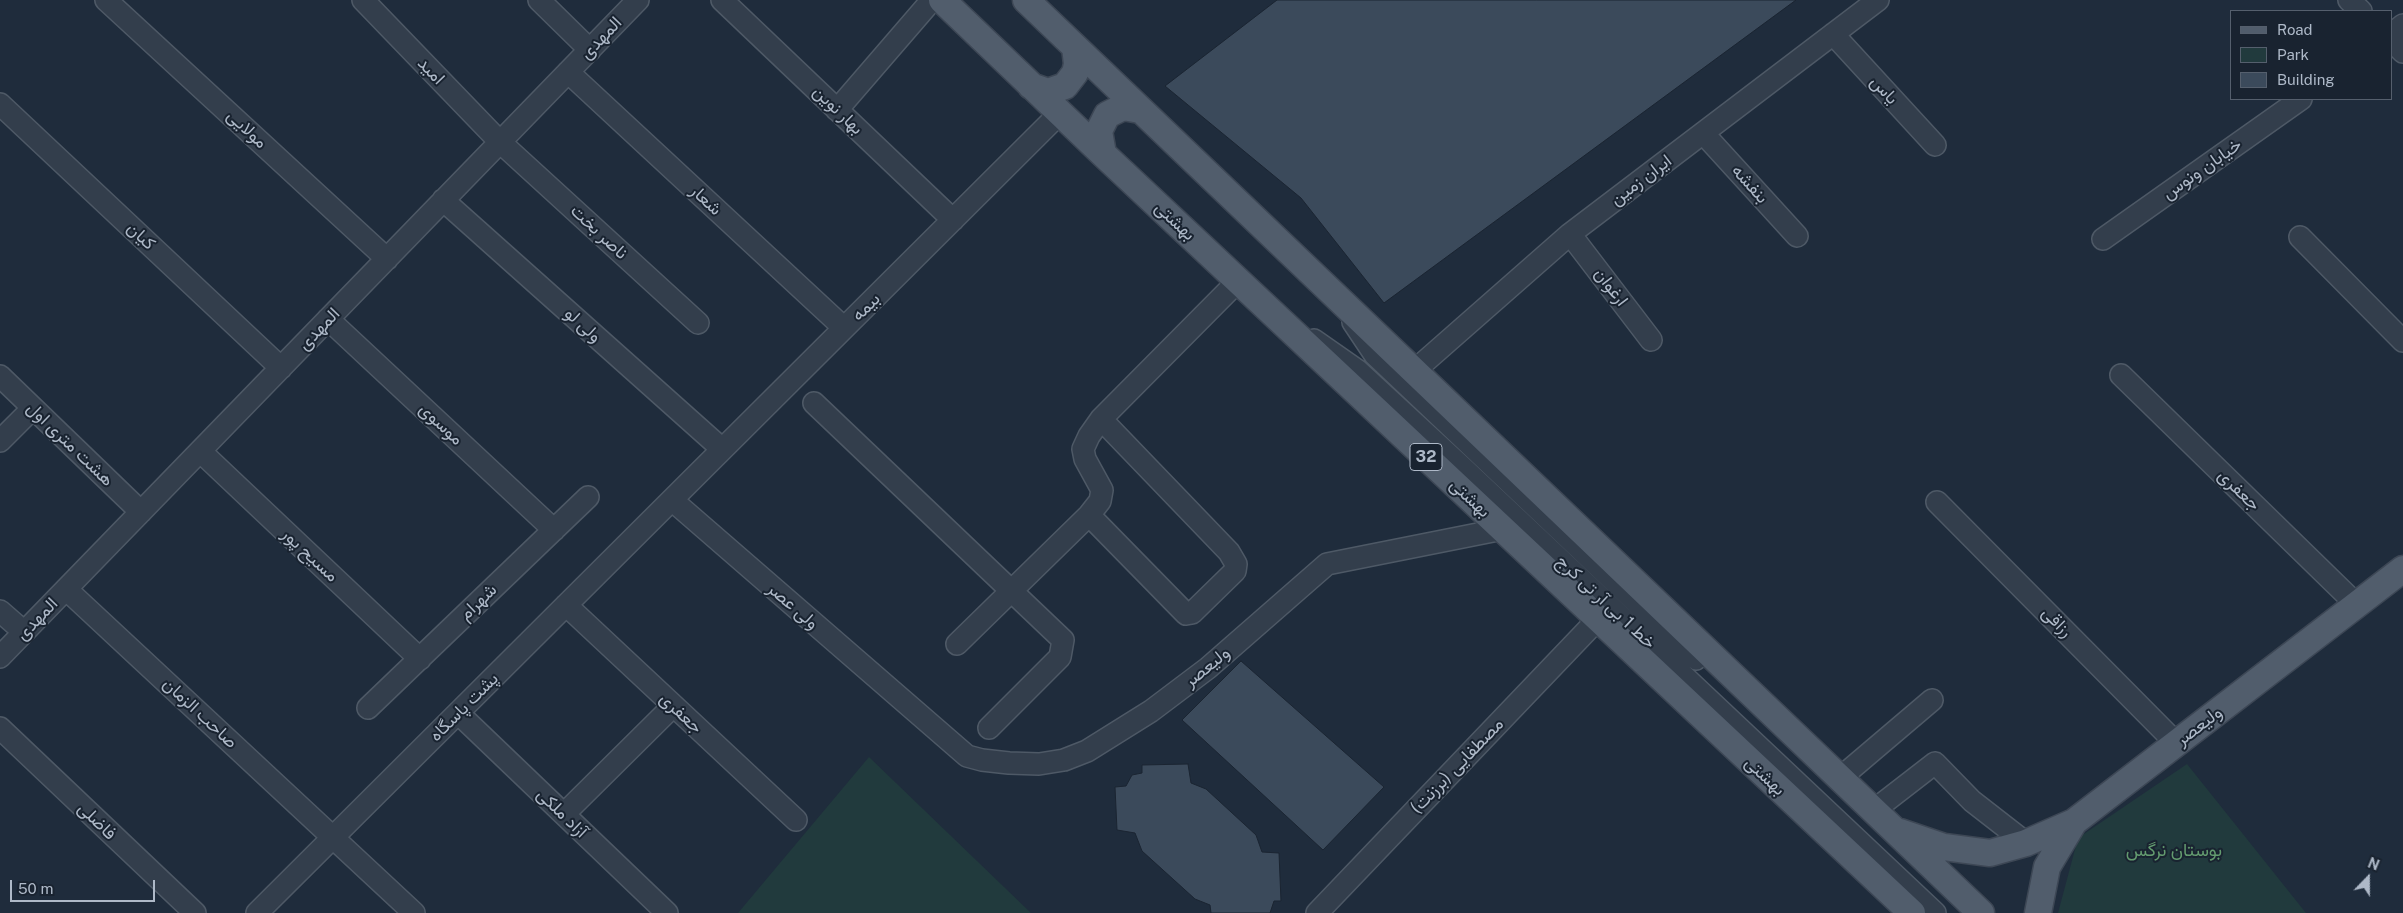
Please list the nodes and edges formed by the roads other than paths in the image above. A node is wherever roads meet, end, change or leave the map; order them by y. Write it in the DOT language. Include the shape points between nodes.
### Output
graph roads {
  1 [pos="106,0"];
  2 [pos="363,0"];
  3 [pos="539,0"];
  4 [pos="638,0"];
  5 [pos="722,0"];
  6 [pos="932,0"];
  7 [pos="942,0"];
  8 [pos="1026,0"];
  9 [pos="1878,0"];
  10 [pos="2349,0"];
  11 [pos="2360,10"];
  12 [pos="2403,25"];
  13 [pos="2393,33"];
  14 [pos="1833,34"];
  15 [pos="2393,42"];
  16 [pos="1075,47"];
  17 [pos="590,50"];
  18 [pos="2403,52"];
  19 [pos="568,72"];
  20 [pos="1031,86"];
  21 [pos="2299,100"];
  22 [pos="0,104"];
  23 [pos="837,110"];
  24 [pos="1140,110"];
  25 [pos="1060,113"];
  26 [pos="1703,133"];
  27 [pos="500,142"];
  28 [pos="1935,145"];
  29 [pos="1103,154"];
  30 [pos="444,200"];
  31 [pos="953,220"];
  32 [pos="1570,234"];
  33 [pos="1797,236"];
  34 [pos="2300,237"];
  35 [pos="2103,239"];
  36 [pos="387,259"];
  37 [pos="1239,280"];
  38 [pos="1337,298"];
  39 [pos="1264,305"];
  40 [pos="328,319"];
  41 [pos="698,323"];
  42 [pos="844,328"];
  43 [pos="1651,340"];
  44 [pos="2403,342"];
  45 [pos="281,368"];
  46 [pos="1413,372"];
  47 [pos="2121,375"];
  48 [pos="0,376"];
  49 [pos="814,403"];
  50 [pos="33,408"];
  51 [pos="1102,419"];
  52 [pos="0,441"];
  53 [pos="722,449"];
  54 [pos="200,451"];
  55 [pos="588,497"];
  56 [pos="672,500"];
  57 [pos="1937,502"];
  58 [pos="141,512"];
  59 [pos="1089,515"];
  60 [pos="1503,529"];
  61 [pos="554,530"];
  62 [pos="2403,569"];
  63 [pos="66,589"];
  64 [pos="1011,591"];
  65 [pos="566,605"];
  66 [pos="2357,605"];
  67 [pos="0,611"];
  68 [pos="1598,619"];
  69 [pos="24,632"];
  70 [pos="958,644"];
  71 [pos="0,657"];
  72 [pos="420,658"];
  73 [pos="1932,700"];
  74 [pos="673,706"];
  75 [pos="368,708"];
  76 [pos="915,712"];
  77 [pos="458,714"];
  78 [pos="0,728"];
  79 [pos="989,728"];
  80 [pos="2176,743"];
  81 [pos="1839,779"];
  82 [pos="1873,812"];
  83 [pos="564,814"];
  84 [pos="796,820"];
  85 [pos="2074,822"];
  86 [pos="1892,830"];
  87 [pos="333,837"];
  88 [pos="2026,843"];
  89 [pos="195,913"];
  90 [pos="257,913"];
  91 [pos="414,913"];
  92 [pos="666,913"];
  93 [pos="1317,913"];
  94 [pos="1912,913"];
  95 [pos="1935,913"];
  96 [pos="1966,913"];
  97 [pos="1981,913"];
  98 [pos="2038,913"];
  1 -- 36 [label="street, مولایی"];
  2 -- 27 [label="street, امید"];
  3 -- 17 [label="street"];
  4 -- 17 [label="street, المهدی"];
  5 -- 23 [label="street, بهار نوین"];
  6 -- 23 [label="street"];
  7 -- 20 [label="main road, بهشتی / 32"];
  8 -- 16 [label="main road"];
  9 -- 14 [label="street, ایران زمین"];
  10 -- 11 [label="street"];
  12 -- 13 [label="street"];
  14 -- 26 [label="street, ایران زمین"];
  14 -- 28 [label="street, یاس"];
  15 -- 18 [label="street"];
  16 -- 20 [label="main road" via="1075,73 1065,86 1048,92"];
  16 -- 24 [label="main road"];
  17 -- 19 [label="street, المهدی"];
  19 -- 27 [label="street, المهدی"];
  19 -- 42 [label="street, شعار"];
  20 -- 25 [label="main road, بهشتی / 32"];
  21 -- 35 [label="street, خیابان ونوس"];
  22 -- 45 [label="street, کیان"];
  23 -- 31 [label="street, بهار نوین"];
  24 -- 29 [label="main road" via="1123,107 1107,115 1099,131"];
  24 -- 38 [label="main road"];
  25 -- 29 [label="main road, بهشتی / 32"];
  25 -- 31 [label="street, بیمه"];
  26 -- 32 [label="street, ایران زمین"];
  26 -- 33 [label="street, بنفشه"];
  27 -- 30 [label="street, المهدی"];
  27 -- 41 [label="street, ناصر بخت"];
  29 -- 37 [label="main road, بهشتی / 32"];
  30 -- 36 [label="street, المهدی"];
  30 -- 53 [label="street, ولی لو"];
  31 -- 42 [label="street, بیمه"];
  32 -- 43 [label="street, ارغوان"];
  32 -- 46 [label="street, ایران زمین"];
  34 -- 44 [label="street"];
  36 -- 40 [label="street, المهدی"];
  37 -- 39 [label="main road, بهشتی / 32"];
  37 -- 51 [label="street"];
  38 -- 46 [label="main road"];
  38 -- 96 [label="street, خط 1 بی آر تی کرج" via="1375,356"];
  39 -- 60 [label="main road, بهشتی / 32"];
  39 -- 95 [label="street, خط 1 بی آر تی کرج" via="1357,370"];
  40 -- 45 [label="street, المهدی"];
  40 -- 61 [label="street, موسوی"];
  42 -- 53 [label="street, بیمه"];
  45 -- 54 [label="street, المهدی"];
  46 -- 81 [label="main road"];
  47 -- 66 [label="street, جعفری"];
  48 -- 50 [label="street, هشت متری اول"];
  49 -- 64 [label="street"];
  50 -- 52 [label="street"];
  50 -- 58 [label="street, هشت متری اول"];
  51 -- 59 [label="street" via="1083,449 1084,459 1102,490 1100,501"];
  51 -- 59 [label="street" via="1229,552 1236,564 1235,571 1192,613 1186,614"];
  53 -- 56 [label="street, بیمه"];
  54 -- 58 [label="street, المهدی"];
  54 -- 72 [label="street, مسیح پور"];
  55 -- 61 [label="street, شهرام"];
  56 -- 65 [label="street, پشت پاسگاه"];
  56 -- 76 [label="street, ولی عصر"];
  57 -- 80 [label="street, رزاقی"];
  58 -- 63 [label="street, المهدی"];
  59 -- 64 [label="street"];
  60 -- 68 [label="main road, بهشتی / 32"];
  60 -- 76 [label="street, ولیعصر" via="1327,564 1208,668 1151,711 1088,751 1064,760 1039,764 1009,763 967,756"];
  61 -- 72 [label="street, شهرام"];
  62 -- 66 [label="main road, ولیعصر"];
  63 -- 69 [label="street, المهدی"];
  63 -- 87 [label="street, صاحب الزمان"];
  64 -- 70 [label="street"];
  64 -- 79 [label="street" via="1063,640 1062,650 1060,657"];
  65 -- 74 [label="street, جعفری"];
  65 -- 77 [label="street, پشت پاسگاه"];
  66 -- 80 [label="main road, ولیعصر"];
  67 -- 69 [label="street"];
  68 -- 93 [label="street, مصطفایی (برزنت)"];
  68 -- 94 [label="main road, بهشتی / 32"];
  69 -- 71 [label="street, المهدی"];
  72 -- 75 [label="street, شهرام"];
  73 -- 81 [label="street"];
  74 -- 83 [label="street"];
  74 -- 84 [label="street, جعفری"];
  77 -- 83 [label="street, آزاد ملکی"];
  77 -- 87 [label="street, پشت پاسگاه"];
  78 -- 89 [label="street, فاضلی"];
  80 -- 85 [label="main road, ولیعصر"];
  81 -- 82 [label="main road"];
  82 -- 86 [label="main road"];
  82 -- 88 [label="street" via="1935,763 1972,801"];
  83 -- 92 [label="street, آزاد ملکی"];
  85 -- 88 [label="main road"];
  85 -- 98 [label="main road, ولیعصر" via="2047,867"];
  86 -- 88 [label="main road" via="1944,847 1990,853"];
  86 -- 97 [label="main road"];
  87 -- 90 [label="street, پشت پاسگاه"];
  87 -- 91 [label="street, صاحب الزمان"];
}
